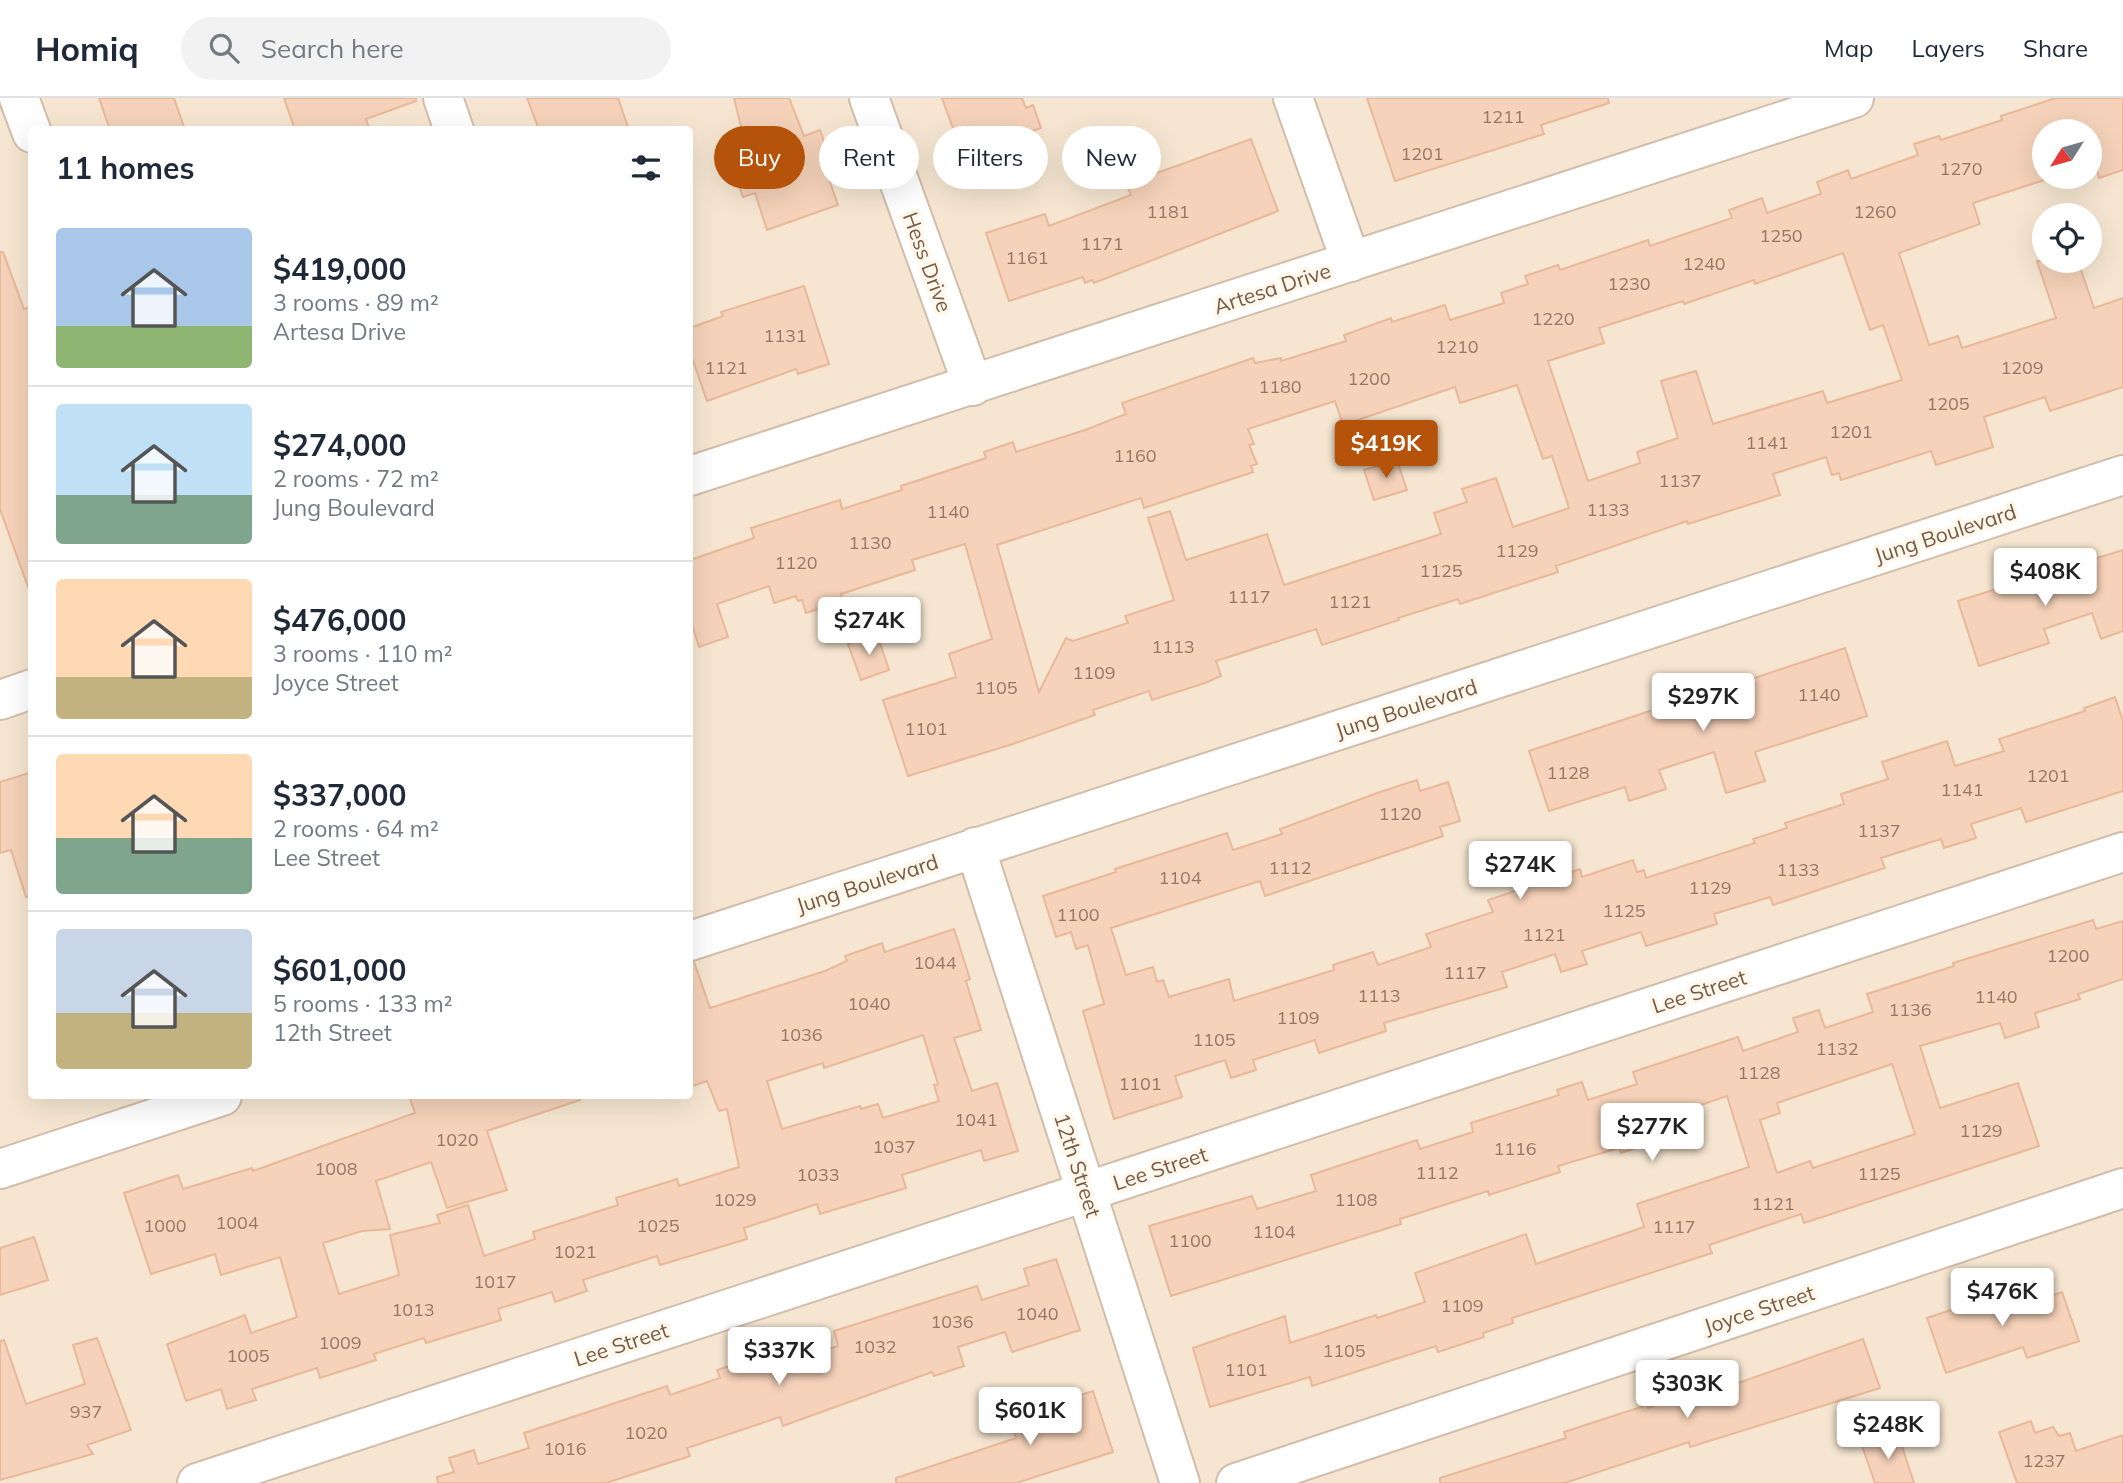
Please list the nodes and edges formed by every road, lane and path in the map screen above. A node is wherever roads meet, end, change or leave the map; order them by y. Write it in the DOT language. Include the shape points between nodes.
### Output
graph roads {
  1 [pos="19,98"];
  2 [pos="443,98"];
  3 [pos="869,98"];
  4 [pos="1293,98"];
  5 [pos="1854,98"];
  6 [pos="29,126"];
  7 [pos="453,126"];
  8 [pos="1351,262"];
  9 [pos="972,386"];
  10 [pos="693,475"];
  11 [pos="2123,475"];
  12 [pos="28,691"];
  13 [pos="0,700"];
  14 [pos="975,847"];
  15 [pos="2123,852"];
  16 [pos="693,940"];
  17 [pos="213,1099"];
  18 [pos="0,1168"];
  19 [pos="2123,1188"];
  20 [pos="1086,1193"];
  21 [pos="197,1483"];
  22 [pos="1180,1483"];
  23 [pos="1236,1483"];
  1 -- 6 [label="street"];
  2 -- 7 [label="street"];
  3 -- 9 [label="street, Hess Drive"];
  4 -- 8 [label="street"];
  5 -- 8 [label="street, Artesa Drive"];
  8 -- 9 [label="street, Artesa Drive"];
  9 -- 10 [label="street, Artesa Drive"];
  11 -- 14 [label="street, Jung Boulevard"];
  12 -- 13 [label="street"];
  14 -- 16 [label="street, Jung Boulevard"];
  14 -- 20 [label="street, 12th Street"];
  15 -- 20 [label="street, Lee Street"];
  17 -- 18 [label="street"];
  19 -- 23 [label="street, Joyce Street"];
  20 -- 21 [label="street, Lee Street"];
  20 -- 22 [label="street, 12th Street"];
}
